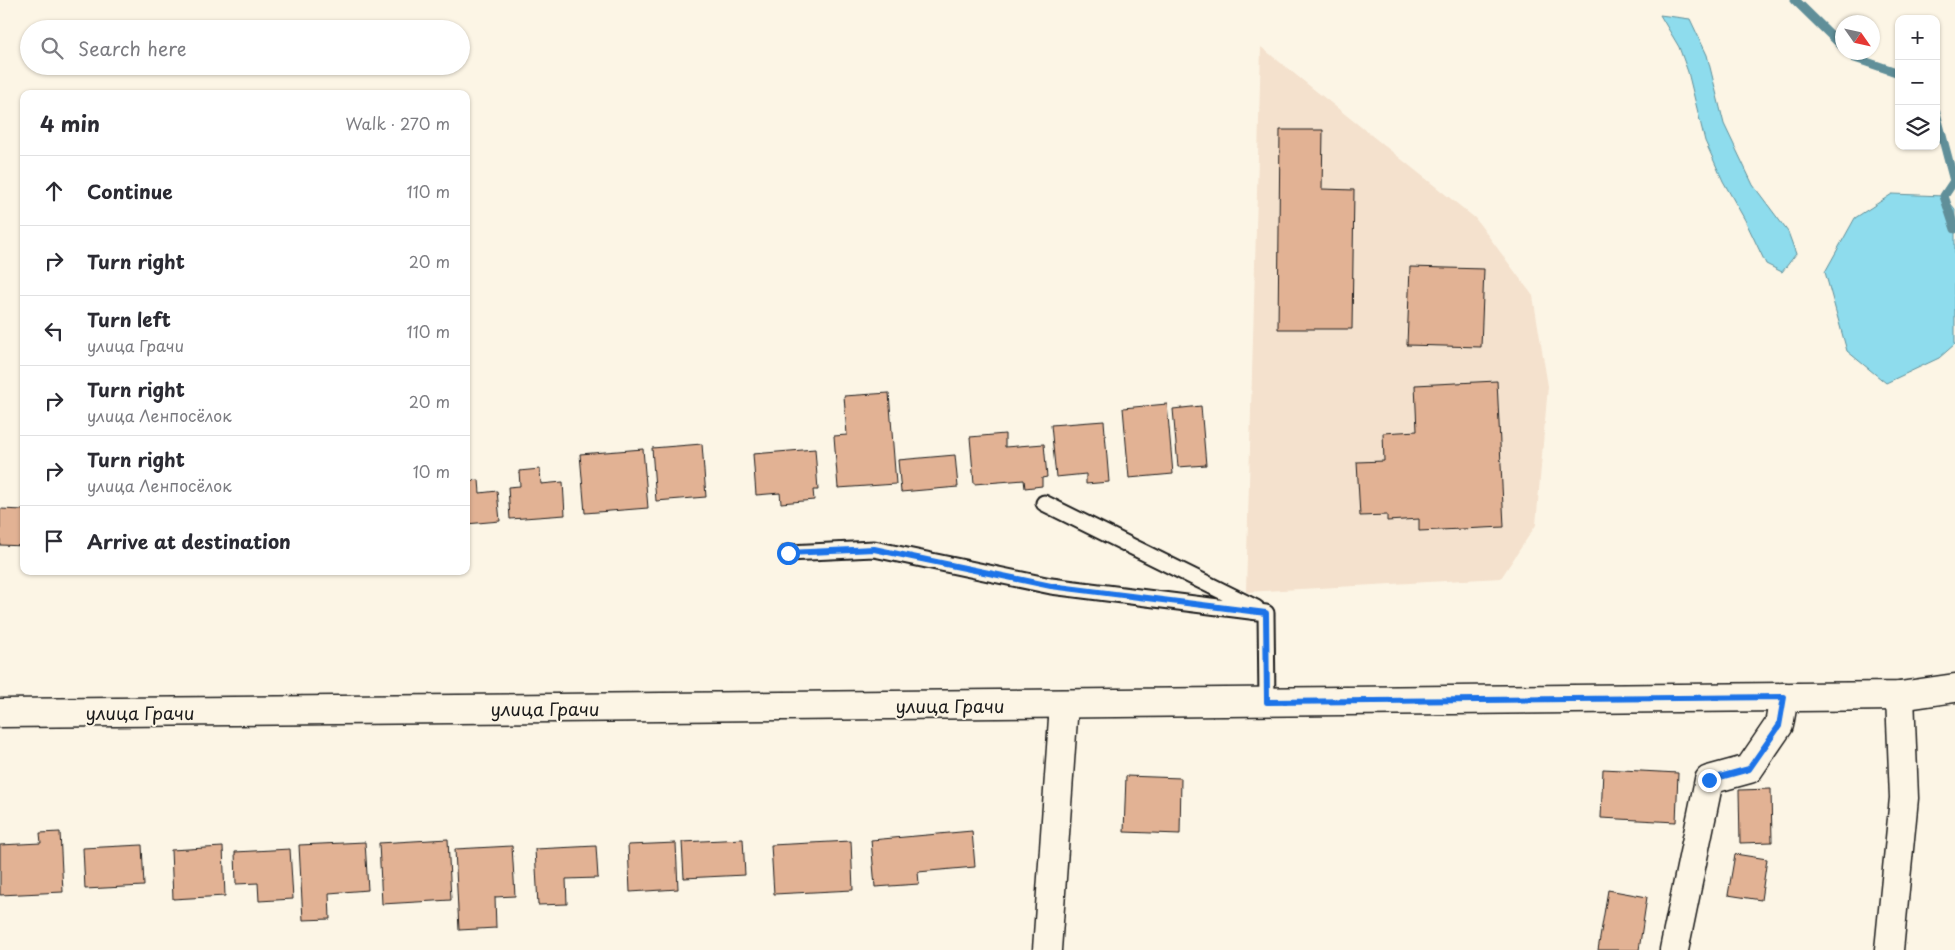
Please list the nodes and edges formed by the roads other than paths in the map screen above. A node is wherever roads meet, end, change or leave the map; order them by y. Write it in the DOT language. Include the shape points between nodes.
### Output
graph roads {
  1 [pos="1044,502"];
  2 [pos="788,553"];
  3 [pos="1266,613"];
  4 [pos="1955,688"];
  5 [pos="1900,696"];
  6 [pos="1784,697"];
  7 [pos="1267,702"];
  8 [pos="1064,704"];
  9 [pos="0,713"];
  10 [pos="1047,950"];
  11 [pos="1674,950"];
  12 [pos="1889,950"];
  1 -- 3 [label="lane"];
  2 -- 3 [label="lane" via="874,549 1051,586"];
  3 -- 7 [label="lane"];
  4 -- 5 [label="street, улица Грачи"];
  5 -- 6 [label="street, улица Грачи"];
  5 -- 12 [label="street" via="1904,798"];
  6 -- 7 [label="street, улица Грачи"];
  6 -- 11 [label="street" via="1779,726 1749,769 1709,780"];
  7 -- 8 [label="street, улица Грачи"];
  8 -- 9 [label="street, улица Грачи"];
  8 -- 10 [label="street"];
}
